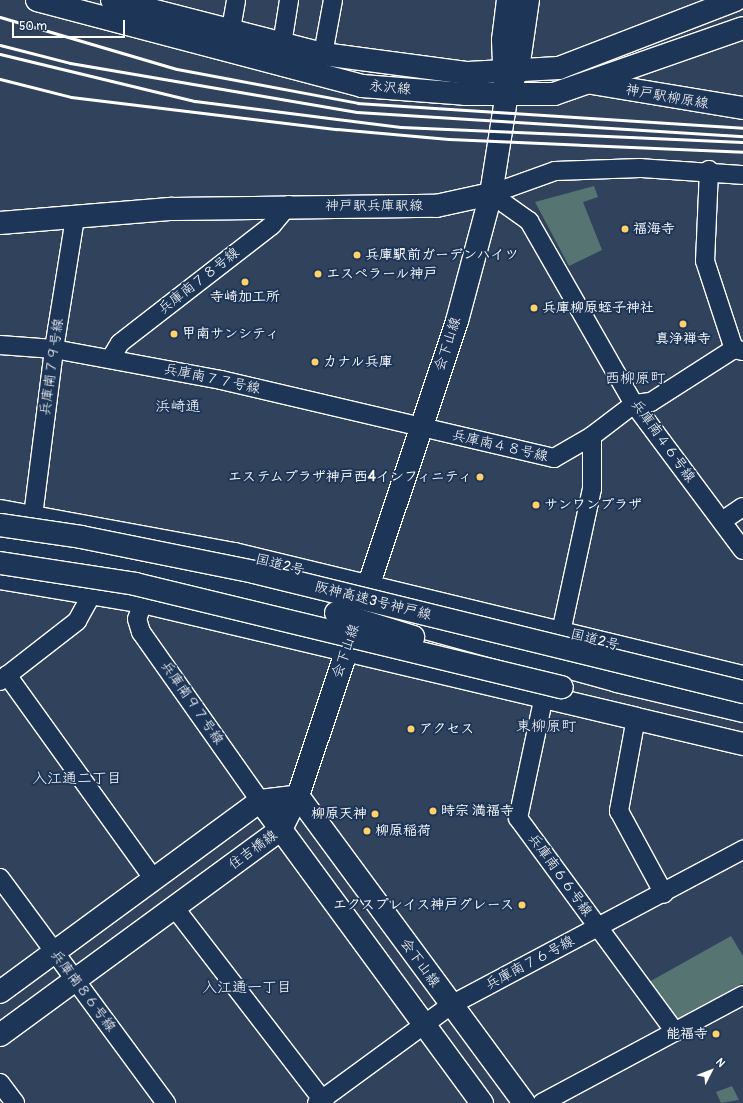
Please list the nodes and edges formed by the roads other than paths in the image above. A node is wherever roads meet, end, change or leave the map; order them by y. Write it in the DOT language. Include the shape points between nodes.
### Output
graph roads {
  1 [pos="37,0"];
  2 [pos="112,0"];
  3 [pos="236,0"];
  4 [pos="289,0"];
  5 [pos="333,0"];
  6 [pos="508,0"];
  7 [pos="528,0"];
  8 [pos="735,0"];
  9 [pos="743,28"];
  10 [pos="231,29"];
  11 [pos="281,45"];
  12 [pos="323,54"];
  13 [pos="279,66"];
  14 [pos="510,69"];
  15 [pos="592,83"];
  16 [pos="507,93"];
  17 [pos="743,108"];
  18 [pos="709,170"];
  19 [pos="743,175"];
  20 [pos="491,194"];
  21 [pos="289,205"];
  22 [pos="75,218"];
  23 [pos="0,223"];
  24 [pos="0,345"];
  25 [pos="54,349"];
  26 [pos="738,350"];
  27 [pos="111,358"];
  28 [pos="634,404"];
  29 [pos="421,428"];
  30 [pos="592,436"];
  31 [pos="743,507"];
  32 [pos="0,511"];
  33 [pos="33,516"];
  34 [pos="722,521"];
  35 [pos="0,525"];
  36 [pos="743,550"];
  37 [pos="3,551"];
  38 [pos="0,578"];
  39 [pos="367,587"];
  40 [pos="93,592"];
  41 [pos="143,602"];
  42 [pos="360,610"];
  43 [pos="561,632"];
  44 [pos="346,649"];
  45 [pos="743,677"];
  46 [pos="4,678"];
  47 [pos="553,691"];
  48 [pos="743,692"];
  49 [pos="743,711"];
  50 [pos="636,718"];
  51 [pos="743,729"];
  52 [pos="743,744"];
  53 [pos="298,796"];
  54 [pos="260,800"];
  55 [pos="281,829"];
  56 [pos="743,850"];
  57 [pos="0,878"];
  58 [pos="153,878"];
  59 [pos="664,894"];
  60 [pos="174,907"];
  61 [pos="598,928"];
  62 [pos="54,951"];
  63 [pos="76,979"];
  64 [pos="0,992"];
  65 [pos="743,995"];
  66 [pos="451,1005"];
  67 [pos="424,1024"];
  68 [pos="675,1032"];
  69 [pos="0,1035"];
  70 [pos="0,1083"];
  71 [pos="321,1102"];
  72 [pos="15,1103"];
  73 [pos="166,1103"];
  74 [pos="482,1103"];
  75 [pos="524,1103"];
  76 [pos="542,1103"];
  1 -- 13 [label="main road, 永沢線"];
  2 -- 10 [label="main road, 永沢線"];
  3 -- 10 [label="street"];
  4 -- 11 [label="street"];
  5 -- 12 [label="street"];
  6 -- 14 [label="main road"];
  7 -- 14 [label="main road"];
  8 -- 14 [label="main road, 永沢線" via="559,68"];
  9 -- 15 [label="main road, 永沢線"];
  10 -- 11 [label="main road, 永沢線"];
  11 -- 12 [label="main road, 永沢線"];
  11 -- 13 [label="street"];
  12 -- 14 [label="main road, 永沢線" via="468,73"];
  13 -- 16 [label="main road, 永沢線" via="362,86 465,94"];
  14 -- 16 [label="main road, 会下山線"];
  15 -- 16 [label="main road, 永沢線" via="554,94"];
  15 -- 17 [label="main road, 神戸駅柳原線"];
  16 -- 20 [label="main road, 会下山線"];
  18 -- 19 [label="street, 神戸駅兵庫駅線"];
  18 -- 20 [label="street, 神戸駅兵庫駅線" via="555,170"];
  18 -- 26 [label="street" via="705,261"];
  20 -- 21 [label="main road, 神戸駅兵庫駅線" via="436,206"];
  20 -- 28 [label="street, 兵庫南４６号線" via="529,221"];
  20 -- 29 [label="main road, 会下山線" via="456,320"];
  21 -- 22 [label="main road, 神戸駅兵庫駅線" via="172,209"];
  21 -- 27 [label="street, 兵庫南７８号線" via="272,225 120,343"];
  22 -- 23 [label="main road, 神戸駅兵庫駅線"];
  22 -- 25 [label="street, 兵庫南７９号線"];
  24 -- 25 [label="street, 兵庫南７７号線"];
  25 -- 27 [label="street, 兵庫南７７号線"];
  25 -- 33 [label="street, 兵庫南７９号線"];
  26 -- 28 [label="street" via="651,402"];
  27 -- 29 [label="street, 兵庫南７７号線"];
  28 -- 30 [label="street, 兵庫南４８号線"];
  28 -- 34 [label="street, 兵庫南４６号線"];
  29 -- 30 [label="street, 兵庫南４８号線" via="554,458"];
  29 -- 39 [label="main road, 会下山線"];
  30 -- 43 [label="street" via="592,489"];
  31 -- 34 [label="street"];
  32 -- 33 [label="main road, 国道2号"];
  33 -- 39 [label="main road, 国道2号" via="234,554"];
  34 -- 36 [label="street, 兵庫南４６号線"];
  35 -- 48 [label="main road, 阪神高速3号神戸線, bridge" via="103,541 254,572"];
  37 -- 47 [label="main road, bridge" via="142,568 336,613"];
  38 -- 40 [label="main road"];
  39 -- 42 [label="main road, 会下山線"];
  39 -- 43 [label="main road, 国道2号"];
  40 -- 41 [label="main road"];
  40 -- 46 [label="street" via="78,621"];
  41 -- 44 [label="main road"];
  41 -- 54 [label="street, 兵庫南９７号線" via="137,619 141,632"];
  42 -- 44 [label="main road, 会下山線"];
  42 -- 49 [label="main road" via="617,681"];
  43 -- 45 [label="main road, 国道2号"];
  44 -- 47 [label="main road"];
  44 -- 53 [label="main road, 会下山線"];
  46 -- 58 [label="street"];
  47 -- 50 [label="main road"];
  47 -- 51 [label="main road"];
  47 -- 61 [label="street, 兵庫南６６号線" via="518,818"];
  50 -- 52 [label="main road"];
  50 -- 59 [label="street" via="619,811"];
  53 -- 54 [label="main road"];
  53 -- 55 [label="main road, 住吉橋線"];
  53 -- 66 [label="main road, 会下山線"];
  54 -- 55 [label="main road"];
  54 -- 58 [label="main road"];
  55 -- 60 [label="main road, 住吉橋線"];
  55 -- 67 [label="main road"];
  56 -- 59 [label="street, 兵庫南７６号線"];
  57 -- 62 [label="street, 兵庫南８６号線"];
  58 -- 62 [label="main road"];
  59 -- 61 [label="street, 兵庫南７６号線"];
  60 -- 63 [label="main road, 住吉橋線"];
  60 -- 71 [label="street"];
  61 -- 66 [label="street, 兵庫南７６号線"];
  61 -- 68 [label="street, 兵庫南６６号線"];
  62 -- 63 [label="street, 兵庫南８６号線"];
  62 -- 64 [label="main road"];
  63 -- 69 [label="main road, 住吉橋線"];
  63 -- 73 [label="street, 兵庫南８６号線"];
  65 -- 68 [label="street"];
  66 -- 67 [label="street, 兵庫南７６号線"];
  66 -- 75 [label="main road, 会下山線"];
  67 -- 71 [label="street, 兵庫南７６号線"];
  67 -- 74 [label="main road"];
  68 -- 76 [label="street"];
  70 -- 72 [label="street"];
}
